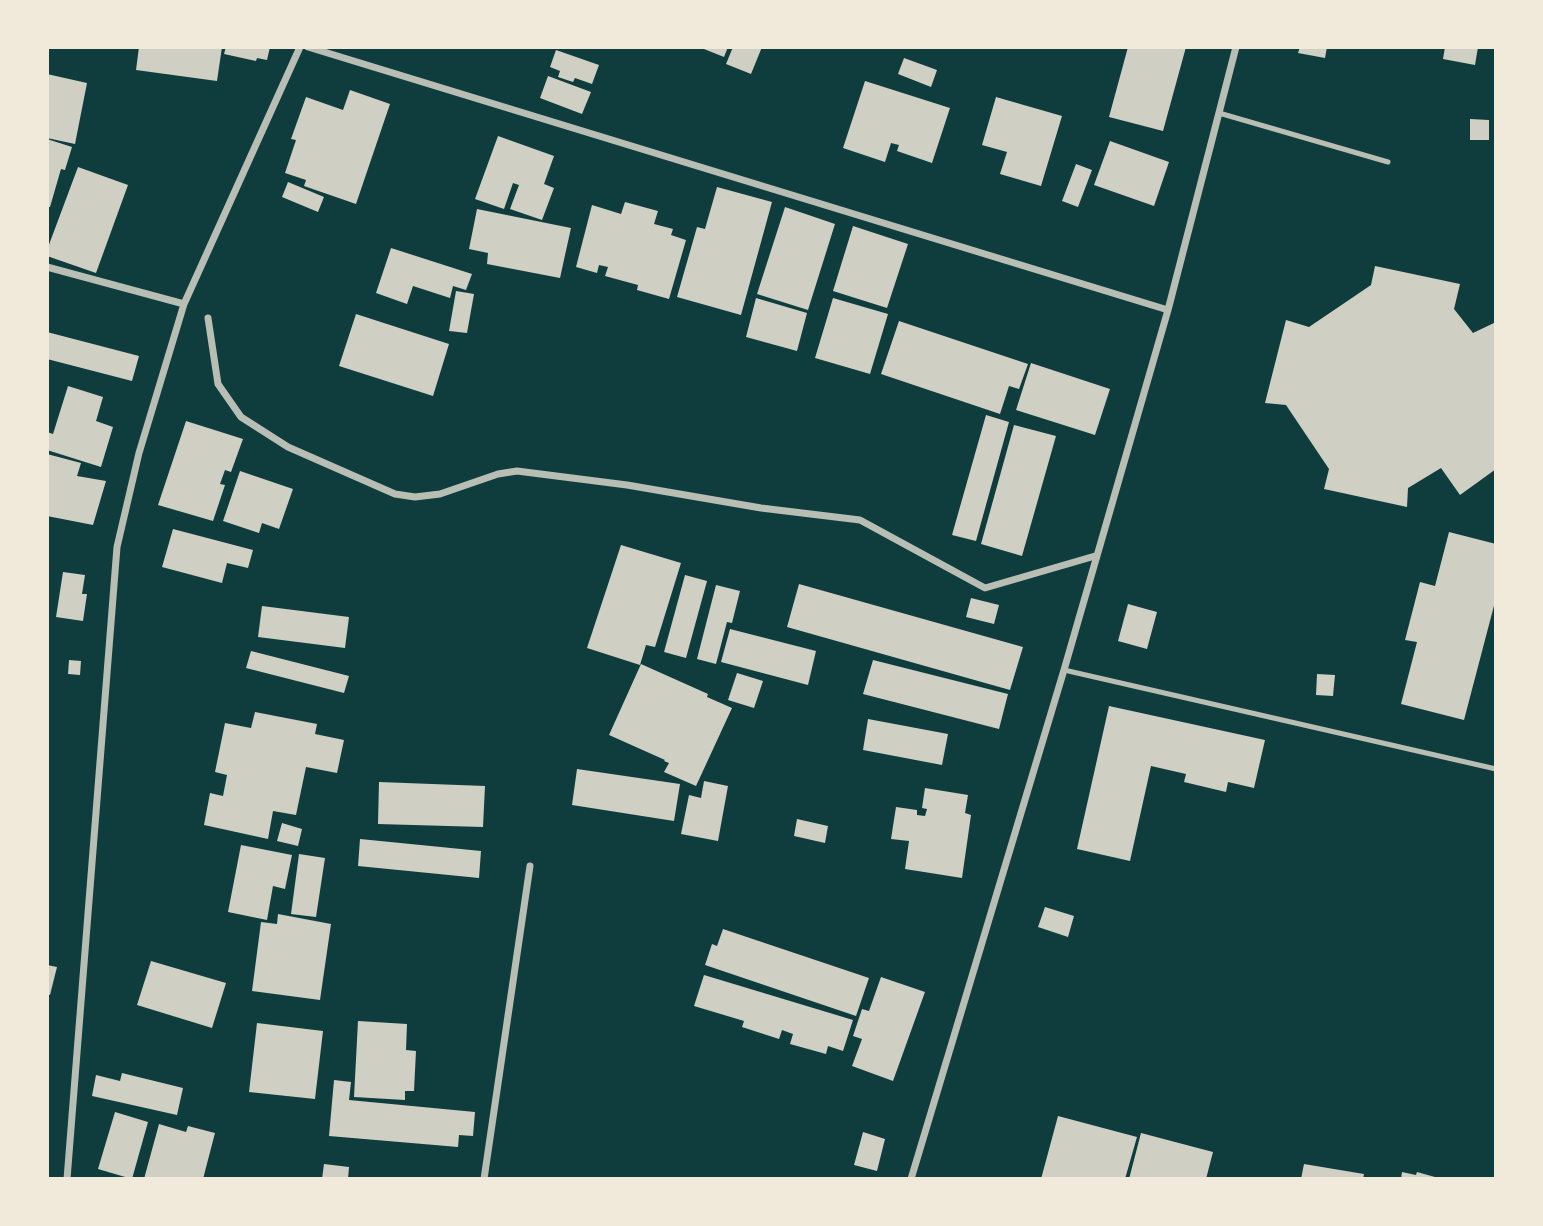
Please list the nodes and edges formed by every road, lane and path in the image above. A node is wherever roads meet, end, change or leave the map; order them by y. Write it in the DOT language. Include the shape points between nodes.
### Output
graph roads {
  1 [pos="300,47"];
  2 [pos="308,47"];
  3 [pos="1236,47"];
  4 [pos="1219,113"];
  5 [pos="1388,162"];
  6 [pos="47,267"];
  7 [pos="184,304"];
  8 [pos="1168,310"];
  9 [pos="208,318"];
  10 [pos="1095,556"];
  11 [pos="1064,670"];
  12 [pos="1496,769"];
  13 [pos="530,866"];
  14 [pos="67,1179"];
  15 [pos="484,1179"];
  16 [pos="911,1179"];
  1 -- 7 [label="street"];
  2 -- 8 [label="street"];
  3 -- 4 [label="street"];
  4 -- 5 [label="lane"];
  4 -- 8 [label="street"];
  6 -- 7 [label="street"];
  7 -- 14 [label="street" via="139,453 117,547"];
  8 -- 10 [label="street"];
  9 -- 10 [label="street" via="218,384 241,417 288,447 395,494 440,494 517,471 860,520 985,588"];
  10 -- 11 [label="street"];
  11 -- 12 [label="lane"];
  11 -- 16 [label="street"];
  13 -- 15 [label="street"];
}
